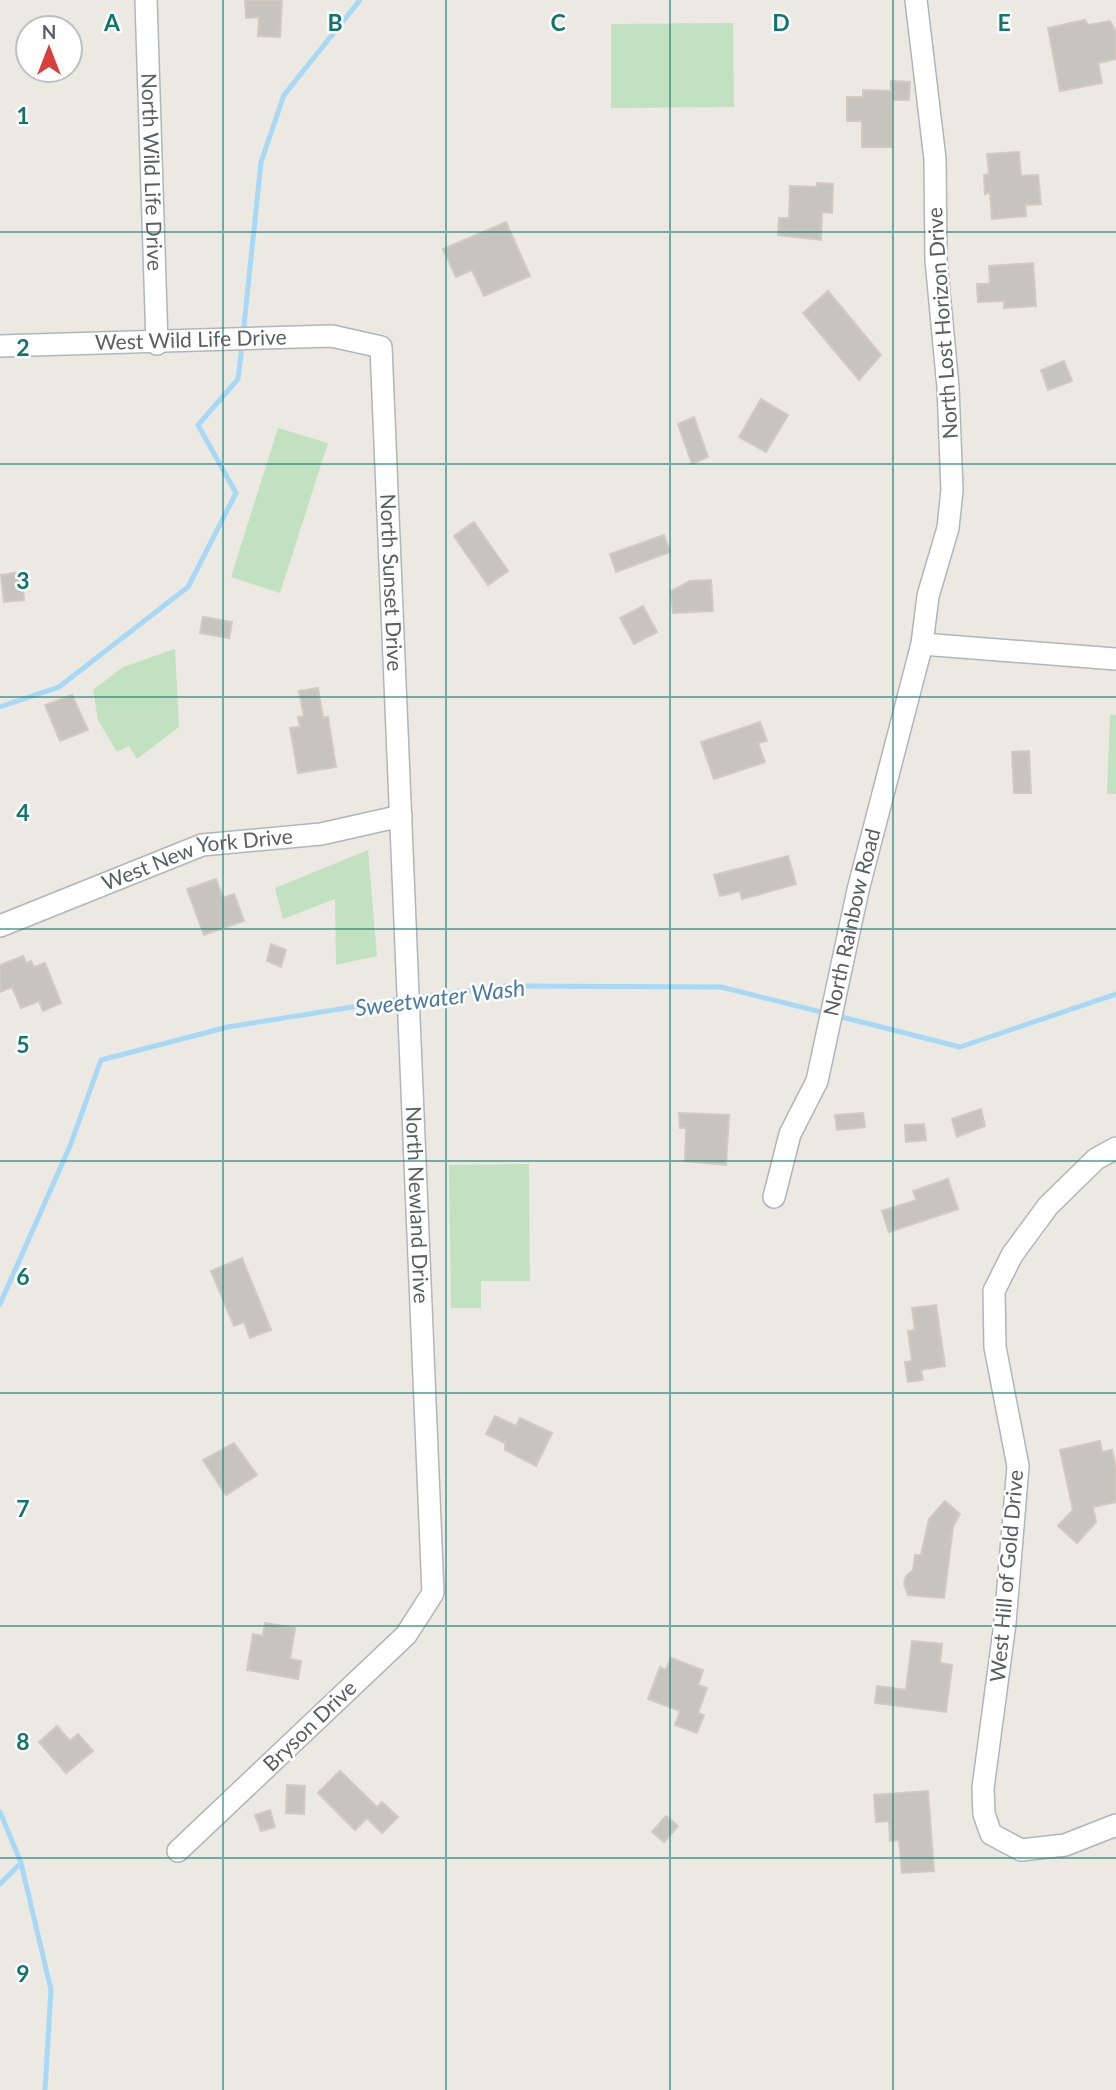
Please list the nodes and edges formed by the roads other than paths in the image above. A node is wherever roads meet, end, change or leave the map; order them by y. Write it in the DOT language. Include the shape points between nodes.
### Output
graph roads {
  1 [pos="146,0"];
  2 [pos="916,0"];
  3 [pos="157,344"];
  4 [pos="0,346"];
  5 [pos="381,347"];
  6 [pos="922,644"];
  7 [pos="1116,659"];
  8 [pos="401,816"];
  9 [pos="0,926"];
  10 [pos="1116,1148"];
  11 [pos="774,1197"];
  12 [pos="433,1593"];
  13 [pos="1116,1825"];
  14 [pos="178,1851"];
  1 -- 3 [label="street, North Wild Life Drive"];
  2 -- 6 [label="street, North Lost Horizon Drive" via="935,159 936,260 952,490"];
  3 -- 4 [label="street, West Wild Life Drive"];
  3 -- 5 [label="street, West Wild Life Drive" via="332,336"];
  5 -- 8 [label="street, North Sunset Drive"];
  6 -- 7 [label="street"];
  6 -- 11 [label="street, North Rainbow Road" via="858,890 817,1081 790,1134"];
  8 -- 9 [label="street, West New York Drive" via="321,834 202,845"];
  8 -- 12 [label="street, North Newland Drive"];
  10 -- 13 [label="street, West Hill of Gold Drive" via="1096,1158 1048,1206 1012,1255 995,1292 996,1347 1018,1466 1005,1623 983,1787 984,1814 991,1834 1021,1850 1065,1845"];
  12 -- 14 [label="street, Bryson Drive" via="406,1635"];
}
